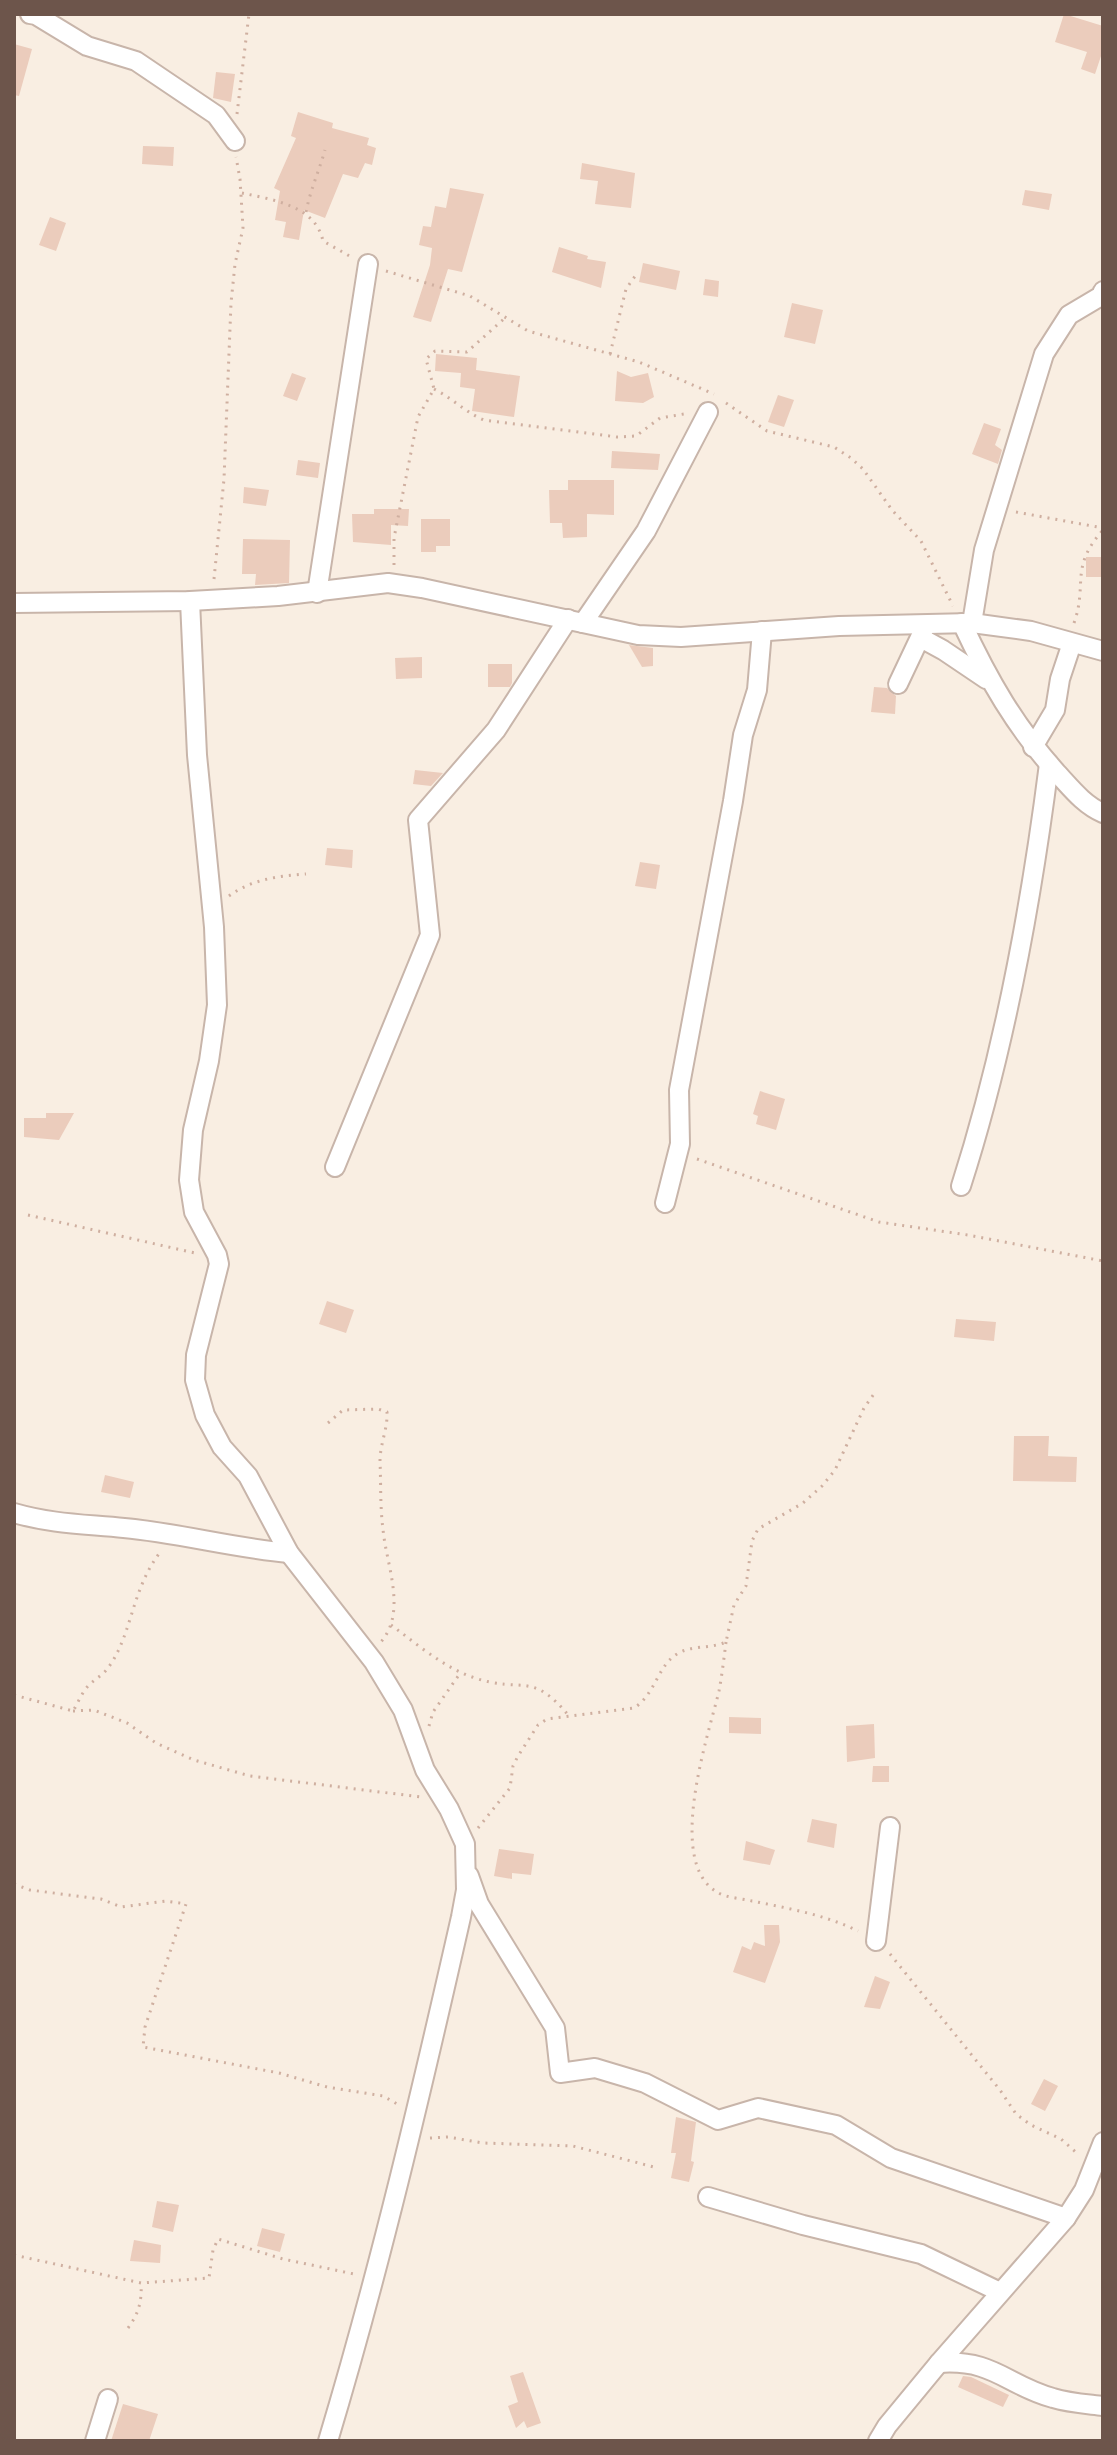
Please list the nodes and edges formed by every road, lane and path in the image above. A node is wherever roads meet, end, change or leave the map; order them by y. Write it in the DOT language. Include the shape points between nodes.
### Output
graph roads {
  1 [pos="30,14"];
  2 [pos="249,14"];
  3 [pos="235,141"];
  4 [pos="325,150"];
  5 [pos="242,193"];
  6 [pos="306,212"];
  7 [pos="368,264"];
  8 [pos="638,272"];
  9 [pos="1103,291"];
  10 [pos="506,317"];
  11 [pos="610,354"];
  12 [pos="434,389"];
  13 [pos="725,402"];
  14 [pos="712,404"];
  15 [pos="731,406"];
  16 [pos="997,508"];
  17 [pos="1103,529"];
  18 [pos="397,585"];
  19 [pos="317,593"];
  20 [pos="211,599"];
  21 [pos="190,601"];
  22 [pos="14,603"];
  23 [pos="575,621"];
  24 [pos="967,623"];
  25 [pos="762,631"];
  26 [pos="923,631"];
  27 [pos="1071,643"];
  28 [pos="1103,651"];
  29 [pos="992,683"];
  30 [pos="898,684"];
  31 [pos="1033,747"];
  32 [pos="1049,764"];
  33 [pos="1103,813"];
  34 [pos="306,874"];
  35 [pos="213,918"];
  36 [pos="680,1144"];
  37 [pos="335,1167"];
  38 [pos="961,1186"];
  39 [pos="665,1203"];
  40 [pos="28,1215"];
  41 [pos="218,1259"];
  42 [pos="1103,1261"];
  43 [pos="876,1391"];
  44 [pos="328,1423"];
  45 [pos="14,1513"];
  46 [pos="171,1535"];
  47 [pos="289,1553"];
  48 [pos="391,1625"];
  49 [pos="726,1642"];
  50 [pos="368,1653"];
  51 [pos="461,1672"];
  52 [pos="14,1695"];
  53 [pos="73,1711"];
  54 [pos="569,1716"];
  55 [pos="429,1726"];
  56 [pos="444,1800"];
  57 [pos="890,1827"];
  58 [pos="465,1848"];
  59 [pos="466,1868"];
  60 [pos="14,1884"];
  61 [pos="876,1941"];
  62 [pos="416,2115"];
  63 [pos="410,2140"];
  64 [pos="1103,2142"];
  65 [pos="654,2167"];
  66 [pos="1092,2170"];
  67 [pos="708,2197"];
  68 [pos="1066,2218"];
  69 [pos="14,2255"];
  70 [pos="374,2279"];
  71 [pos="141,2283"];
  72 [pos="1000,2292"];
  73 [pos="128,2328"];
  74 [pos="939,2363"];
  75 [pos="108,2399"];
  76 [pos="1103,2406"];
  77 [pos="95,2441"];
  78 [pos="328,2441"];
  79 [pos="878,2441"];
  1 -- 3 [label="street" via="87,46 136,61 216,115"];
  2 -- 3 [label="path"];
  3 -- 5 [label="path"];
  4 -- 6 [label="path"];
  5 -- 6 [label="path"];
  5 -- 20 [label="path"];
  6 -- 7 [label="path" via="320,227 323,241"];
  7 -- 10 [label="path" via="470,296"];
  7 -- 19 [label="street"];
  8 -- 11 [label="path" via="626,289"];
  9 -- 16 [label="street" via="1069,315 1044,354"];
  10 -- 11 [label="path" via="528,331"];
  10 -- 12 [label="path" via="467,352 435,351 426,359"];
  11 -- 14 [label="path" via="708,389"];
  12 -- 14 [label="path" via="484,420 617,437 636,436 660,418"];
  12 -- 18 [label="path" via="418,417 403,485 394,538"];
  13 -- 15 [label="path"];
  14 -- 15 [label="path"];
  14 -- 23 [label="street" via="646,531"];
  15 -- 24 [label="path" via="767,431 834,447 863,469 921,541"];
  16 -- 17 [label="path"];
  16 -- 24 [label="street"];
  17 -- 27 [label="path" via="1080,568"];
  18 -- 19 [label="street"];
  18 -- 23 [label="street"];
  19 -- 20 [label="street"];
  20 -- 21 [label="street"];
  21 -- 22 [label="street"];
  21 -- 35 [label="street" via="197,755"];
  23 -- 25 [label="street" via="638,635"];
  23 -- 37 [label="street" via="496,730 418,820 430,935"];
  24 -- 26 [label="street"];
  24 -- 27 [label="street" via="1031,631"];
  24 -- 29 [label="street"];
  25 -- 26 [label="street" via="839,626"];
  25 -- 36 [label="street" via="757,690 743,735 679,1090"];
  26 -- 29 [label="street"];
  26 -- 30 [label="street"];
  27 -- 28 [label="street"];
  27 -- 31 [label="street" via="1055,710"];
  29 -- 31 [label="street"];
  31 -- 32 [label="street"];
  32 -- 33 [label="street"];
  32 -- 38 [label="street" via="1037,859 989,1094"];
  34 -- 35 [label="path" via="241,888 224,900"];
  35 -- 41 [label="street" via="217,1005 189,1180 194,1212"];
  36 -- 39 [label="street"];
  36 -- 42 [label="path" via="694,1159 879,1222"];
  40 -- 41 [label="path"];
  41 -- 47 [label="street" via="196,1355 197,1389 222,1447 248,1476"];
  43 -- 49 [label="path" via="822,1486 758,1529"];
  44 -- 48 [label="path" via="343,1410 387,1412 380,1456 383,1530 394,1603"];
  45 -- 46 [label="street" via="68,1525"];
  46 -- 47 [label="street"];
  46 -- 53 [label="path" via="149,1566 108,1668 87,1687"];
  47 -- 50 [label="street"];
  48 -- 50 [label="path"];
  48 -- 51 [label="path"];
  49 -- 54 [label="path" via="678,1653 646,1701 634,1708"];
  49 -- 61 [label="path" via="691,1834 701,1878 724,1896 796,1911 853,1928"];
  50 -- 56 [label="street" via="403,1710 425,1770"];
  51 -- 54 [label="path" via="545,1690"];
  51 -- 55 [label="path"];
  52 -- 53 [label="path"];
  53 -- 56 [label="path" via="94,1710 194,1760 250,1776"];
  54 -- 58 [label="path" via="538,1725 513,1766 510,1788"];
  56 -- 58 [label="street"];
  57 -- 61 [label="street"];
  58 -- 59 [label="street"];
  59 -- 62 [label="street" via="461,1917"];
  59 -- 68 [label="street" via="479,1904 555,2028 560,2073 595,2068 645,2083 718,2120 758,2108 836,2125 891,2158"];
  60 -- 62 [label="path" via="121,1907 186,1904 143,2047 383,2096"];
  61 -- 66 [label="path" via="1016,2114 1068,2144"];
  62 -- 63 [label="street"];
  63 -- 65 [label="path" via="448,2137 573,2146"];
  63 -- 70 [label="street"];
  64 -- 66 [label="street"];
  66 -- 68 [label="street"];
  67 -- 72 [label="street" via="921,2254"];
  68 -- 72 [label="street"];
  69 -- 71 [label="path"];
  70 -- 71 [label="path" via="218,2239 209,2278"];
  70 -- 78 [label="street"];
  71 -- 73 [label="path" via="142,2300"];
  72 -- 74 [label="street"];
  74 -- 76 [label="street" via="984,2366 1054,2399"];
  74 -- 79 [label="street"];
  75 -- 77 [label="street"];
}
